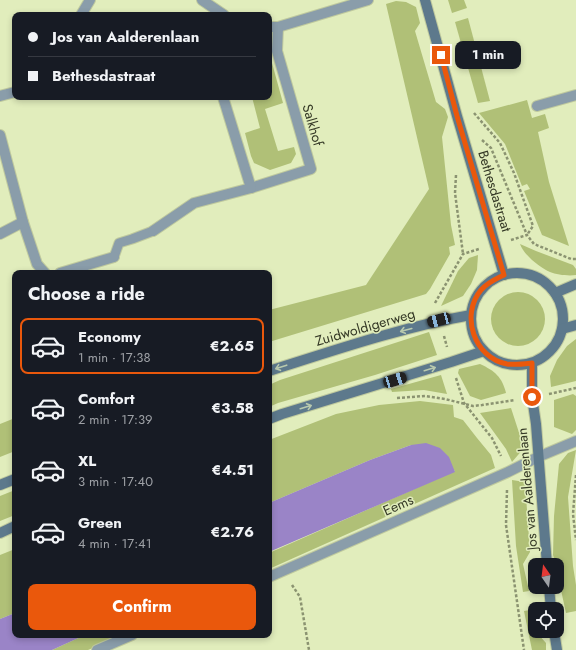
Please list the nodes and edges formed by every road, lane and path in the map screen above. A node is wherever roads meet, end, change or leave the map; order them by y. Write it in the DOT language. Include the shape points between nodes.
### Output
graph roads {
  1 [pos="90,0"];
  2 [pos="202,0"];
  3 [pos="368,0"];
  4 [pos="425,0"];
  5 [pos="83,12"];
  6 [pos="220,12"];
  7 [pos="274,27"];
  8 [pos="12,93"];
  9 [pos="576,95"];
  10 [pos="0,96"];
  11 [pos="224,100"];
  12 [pos="537,106"];
  13 [pos="473,112"];
  14 [pos="0,135"];
  15 [pos="480,138"];
  16 [pos="456,170"];
  17 [pos="251,188"];
  18 [pos="23,222"];
  19 [pos="154,231"];
  20 [pos="0,234"];
  21 [pos="463,254"];
  22 [pos="114,257"];
  23 [pos="42,270"];
  24 [pos="70,270"];
  25 [pos="504,275"];
  26 [pos="576,284"];
  27 [pos="555,293"];
  28 [pos="471,315"];
  29 [pos="576,325"];
  30 [pos="562,329"];
  31 [pos="484,351"];
  32 [pos="532,363"];
  33 [pos="272,370"];
  34 [pos="576,388"];
  35 [pos="532,397"];
  36 [pos="393,398"];
  37 [pos="272,419"];
  38 [pos="576,441"];
  39 [pos="538,457"];
  40 [pos="576,475"];
  41 [pos="12,480"];
  42 [pos="0,485"];
  43 [pos="12,527"];
  44 [pos="0,533"];
  45 [pos="576,540"];
  46 [pos="546,558"];
  47 [pos="283,571"];
  48 [pos="272,576"];
  49 [pos="125,638"];
  50 [pos="555,638"];
  51 [pos="97,650"];
  52 [pos="309,650"];
  53 [pos="557,650"];
  1 -- 5 [label="street"];
  2 -- 6 [label="street"];
  3 -- 7 [label="street, Salkhof"];
  4 -- 25 [label="main road, Bethesdastraat"];
  7 -- 17 [label="street, Salkhof" via="277,51 311,169"];
  8 -- 10 [label="street"];
  9 -- 12 [label="street"];
  11 -- 17 [label="street"];
  13 -- 15 [label="path, Bethesdastraat" via="500,143 514,173 532,226 527,235 491,148"];
  14 -- 18 [label="street"];
  16 -- 21 [label="path" via="455,193"];
  17 -- 19 [label="street, Salkhof" via="194,203"];
  18 -- 20 [label="street"];
  18 -- 23 [label="street" via="37,264"];
  19 -- 22 [label="lane" via="119,243"];
  22 -- 24 [label="street"];
  25 -- 27 [label="main road" via="519,273 533,276"];
  25 -- 28 [label="main road" via="492,280 481,290 474,302"];
  26 -- 27 [label="main road"];
  27 -- 30 [label="main road" via="561,306"];
  28 -- 31 [label="main road" via="476,340"];
  28 -- 33 [label="main road, Zuidwoldigerweg, one-way" via="439,320"];
  29 -- 30 [label="main road"];
  30 -- 32 [label="main road" via="551,350"];
  31 -- 32 [label="main road" via="506,364"];
  37 -- 31 [label="main road, one-way"];
  32 -- 35 [label="main road, Jos van Aalderenlaan"];
  34 -- 35 [label="path"];
  35 -- 36 [label="path" via="482,406 425,396"];
  35 -- 39 [label="main road, Jos van Aalderenlaan"];
  38 -- 39 [label="street, Eems"];
  39 -- 46 [label="main road, Jos van Aalderenlaan"];
  39 -- 47 [label="street, Eems"];
  40 -- 45 [label="path" via="572,514"];
  41 -- 42 [label="main road"];
  43 -- 44 [label="main road"];
  47 -- 48 [label="street, Eems"];
  47 -- 52 [label="path" via="300,597"];
  49 -- 51 [label="street"];
  50 -- 53 [label="main road"];
}
